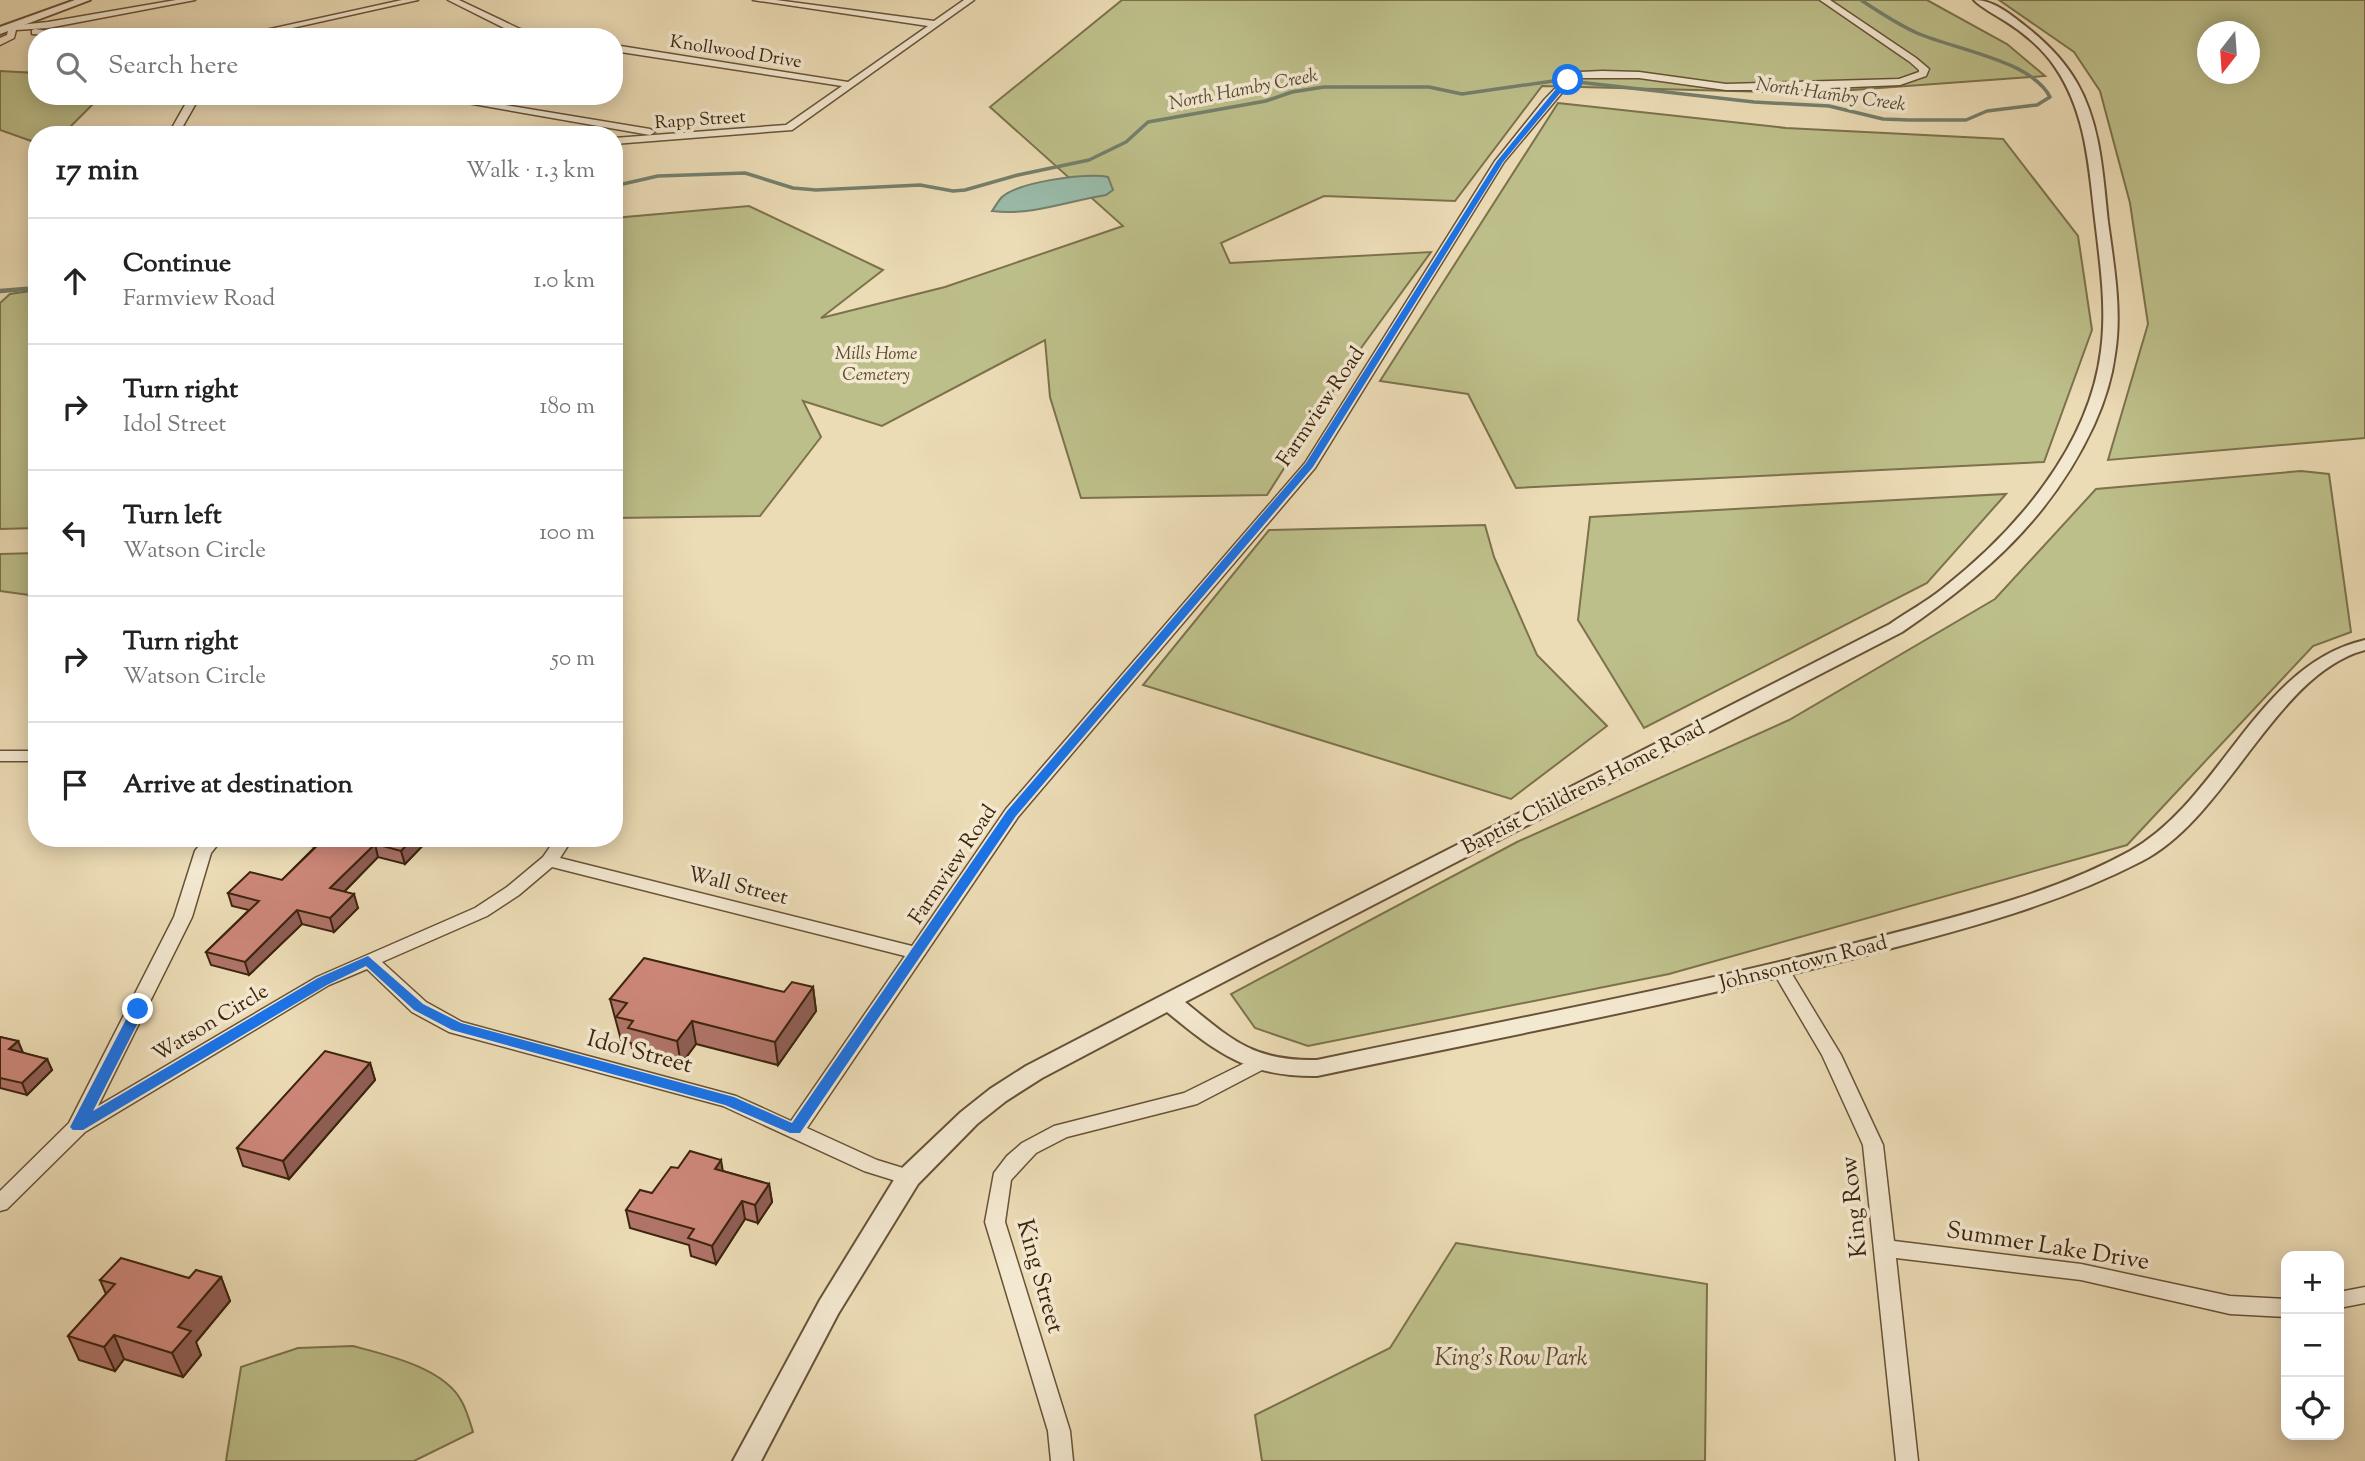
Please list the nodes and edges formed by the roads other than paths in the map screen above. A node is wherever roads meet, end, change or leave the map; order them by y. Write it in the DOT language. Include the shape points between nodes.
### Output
graph roads {
  1 [pos="85,0"];
  2 [pos="191,0"];
  3 [pos="414,0"];
  4 [pos="452,0"];
  5 [pos="757,0"];
  6 [pos="970,0"];
  7 [pos="1824,0"];
  8 [pos="1979,0"];
  9 [pos="934,24"];
  10 [pos="12,28"];
  11 [pos="281,28"];
  12 [pos="509,28"];
  13 [pos="0,31"];
  14 [pos="28,31"];
  15 [pos="0,41"];
  16 [pos="623,49"];
  17 [pos="852,85"];
  18 [pos="190,105"];
  19 [pos="488,105"];
  20 [pos="611,125"];
  21 [pos="178,126"];
  22 [pos="616,126"];
  23 [pos="623,128"];
  24 [pos="667,137"];
  25 [pos="623,140"];
  26 [pos="2365,645"];
  27 [pos="0,756"];
  28 [pos="28,756"];
  29 [pos="205,847"];
  30 [pos="558,847"];
  31 [pos="548,861"];
  32 [pos="916,953"];
  33 [pos="368,960"];
  34 [pos="1781,970"];
  35 [pos="1169,1001"];
  36 [pos="1257,1064"];
  37 [pos="78,1127"];
  38 [pos="795,1130"];
  39 [pos="909,1177"];
  40 [pos="0,1203"];
  41 [pos="1884,1248"];
  42 [pos="2365,1295"];
  43 [pos="2344,1299"];
  44 [pos="2281,1308"];
  45 [pos="747,1461"];
  46 [pos="1062,1461"];
  47 [pos="1907,1461"];
  1 -- 10 [label="street"];
  2 -- 10 [label="street"];
  3 -- 11 [label="street"];
  4 -- 12 [label="street"];
  5 -- 9 [label="street"];
  6 -- 9 [label="street"];
  7 -- 32 [label="street, Farmview Road" via="1924,69 1923,74 1900,82 1782,88 1726,87 1639,75 1580,75 1566,82 1500,161 1310,465 1012,813"];
  8 -- 35 [label="street, Baptist Childrens Home Road" via="2033,35 2059,61 2082,104 2097,176 2109,302 2108,354 2077,443 2045,495 1975,569 1896,628"];
  9 -- 17 [label="street"];
  10 -- 13 [label="street"];
  10 -- 14 [label="street"];
  10 -- 15 [label="street" via="11,36"];
  16 -- 17 [label="street, Knollwood Drive"];
  17 -- 24 [label="street, Rapp Street" via="789,128"];
  18 -- 21 [label="street"];
  19 -- 20 [label="street"];
  20 -- 22 [label="street"];
  23 -- 24 [label="street"];
  24 -- 25 [label="street, Rapp Street"];
  26 -- 34 [label="street, Johnsontown Road" via="2335,654 2314,667 2194,806 2138,855 2053,893 1982,917"];
  27 -- 28 [label="street"];
  29 -- 37 [label="street, Watson Circle" via="183,917"];
  30 -- 31 [label="street, Watson Circle"];
  31 -- 32 [label="street, Wall Street"];
  31 -- 33 [label="street, Watson Circle" via="481,912"];
  32 -- 38 [label="street, Farmview Road"];
  33 -- 37 [label="street, Watson Circle" via="323,981"];
  33 -- 38 [label="street, Idol Street" via="419,1007 457,1027 729,1101"];
  34 -- 36 [label="street, Johnsontown Road" via="1350,1063 1294,1070"];
  34 -- 41 [label="street, King Row" via="1826,1041 1873,1145"];
  35 -- 36 [label="street, Johnsontown Road" via="1218,1041"];
  35 -- 39 [label="street, Baptist Childrens Home Road" via="998,1095"];
  36 -- 46 [label="street, King Street" via="1190,1099 1061,1131 1030,1148 1001,1178 995,1222 1059,1431"];
  37 -- 40 [label="street"];
  38 -- 39 [label="street, Idol Street" via="871,1166"];
  39 -- 45 [label="street, Baptist Childrens Home Road" via="829,1307"];
  41 -- 44 [label="street, Summer Lake Drive" via="2081,1272 2230,1305"];
  41 -- 47 [label="street, King Row"];
  42 -- 43 [label="street"];
}
